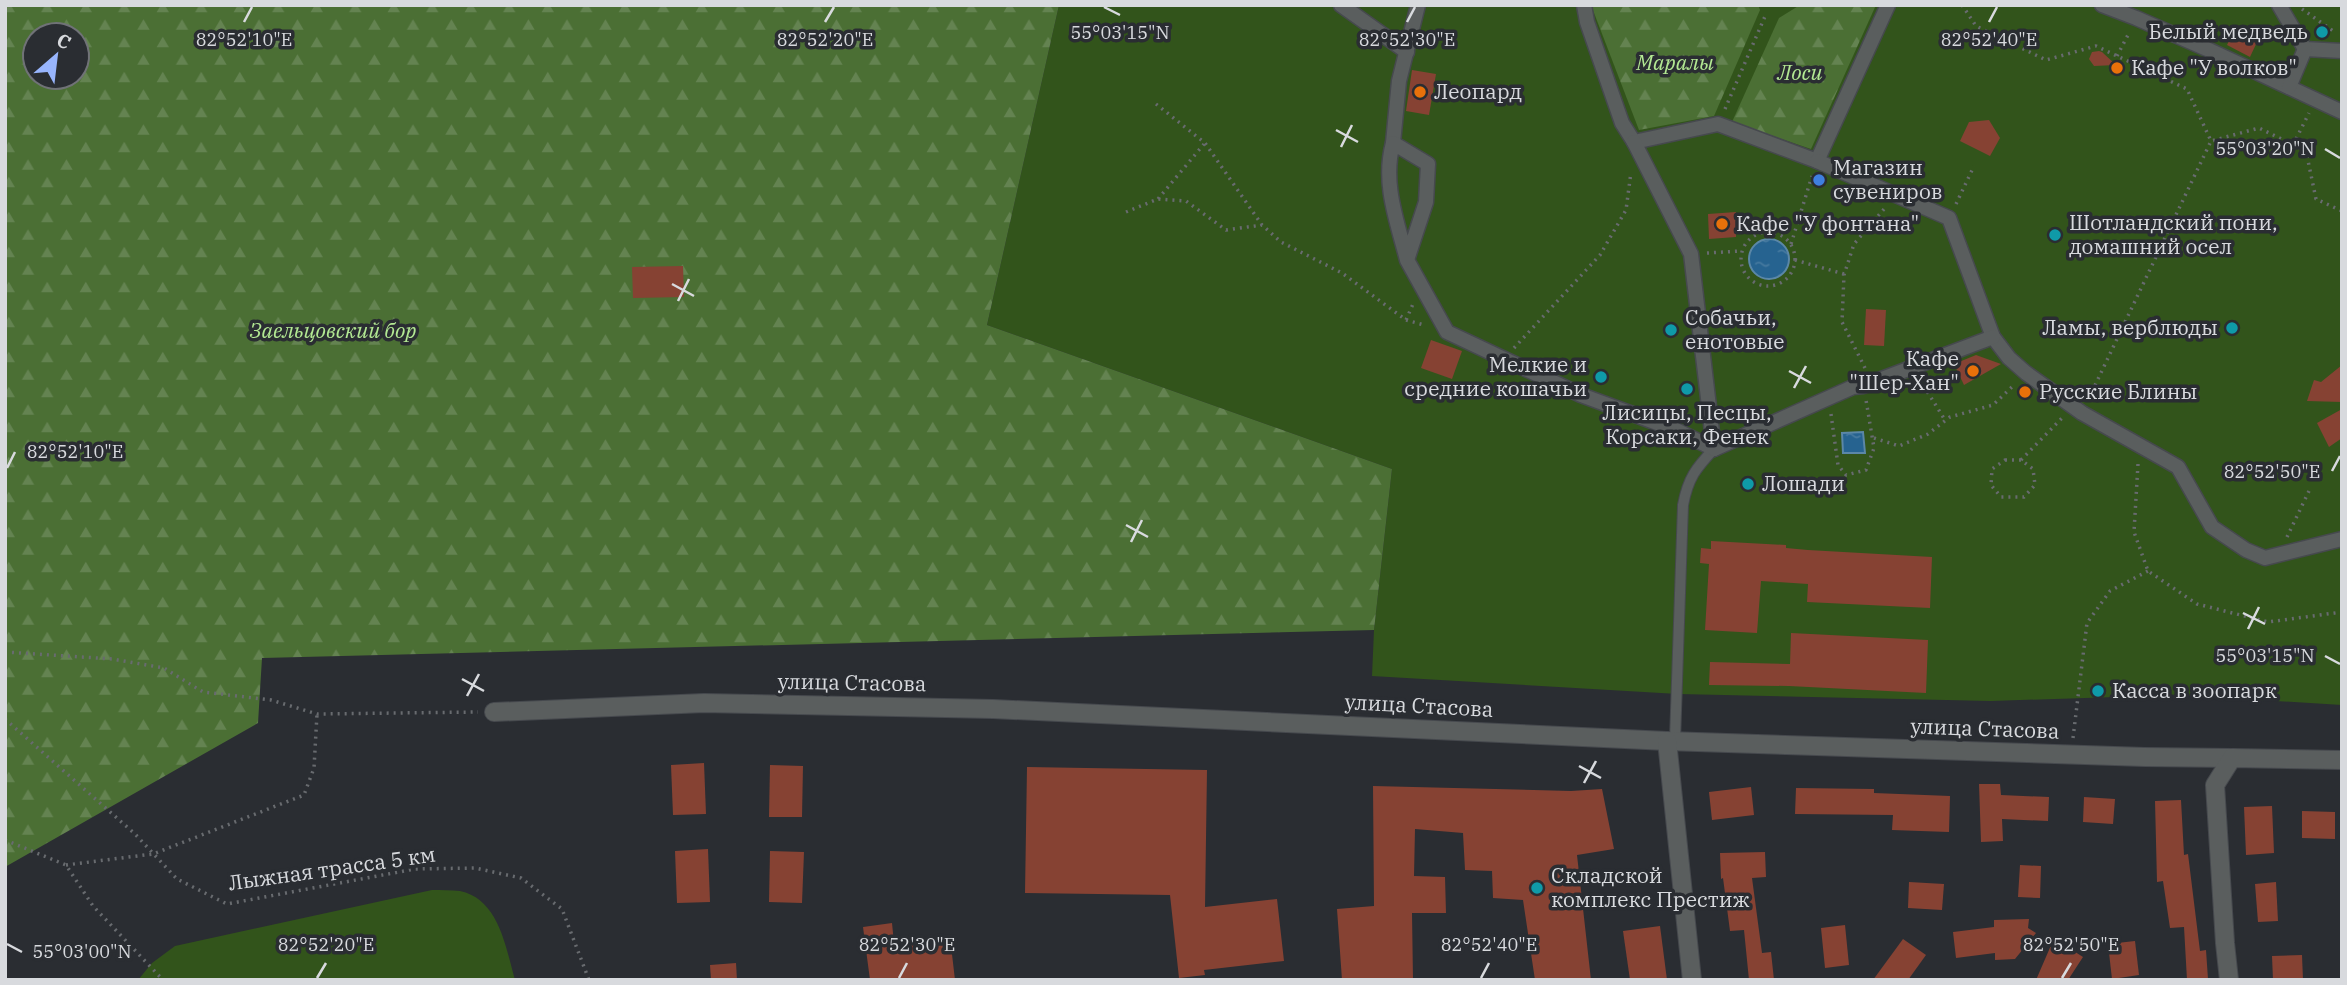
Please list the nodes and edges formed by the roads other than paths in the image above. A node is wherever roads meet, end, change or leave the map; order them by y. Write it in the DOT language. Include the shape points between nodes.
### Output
graph roads {
  1 [pos="1341,5"];
  2 [pos="1419,5"];
  3 [pos="1584,5"];
  4 [pos="1888,5"];
  5 [pos="2102,5"];
  6 [pos="2279,5"];
  7 [pos="2305,49"];
  8 [pos="2342,51"];
  9 [pos="1407,52"];
  10 [pos="2289,87"];
  11 [pos="2342,112"];
  12 [pos="1634,142"];
  13 [pos="1393,143"];
  14 [pos="1817,161"];
  15 [pos="1407,260"];
  16 [pos="1993,337"];
  17 [pos="1714,449"];
  18 [pos="2342,539"];
  19 [pos="494,712"];
  20 [pos="1671,741"];
  21 [pos="2232,758"];
  22 [pos="2342,760"];
  23 [pos="1692,980"];
  24 [pos="2229,980"];
  1 -- 9 [label="street"];
  2 -- 9 [label="street"];
  3 -- 12 [label="street" via="1622,123"];
  4 -- 14 [label="street"];
  5 -- 10 [label="street"];
  6 -- 7 [label="street"];
  7 -- 8 [label="street"];
  7 -- 10 [label="street"];
  9 -- 13 [label="street"];
  10 -- 11 [label="street"];
  12 -- 14 [label="street" via="1718,124"];
  12 -- 17 [label="street" via="1691,254"];
  13 -- 15 [label="street" via="1388,159 1389,192"];
  13 -- 15 [label="street" via="1428,164 1426,202"];
  14 -- 16 [label="street" via="1949,218"];
  15 -- 17 [label="street" via="1447,332 1581,395"];
  16 -- 17 [label="street" via="1853,387"];
  16 -- 18 [label="street" via="2026,373 2178,467 2212,527 2246,550 2266,558"];
  17 -- 20 [label="lane" via="1695,469 1684,505"];
  19 -- 20 [label="street, улица Стасова" via="704,703 993,709"];
  20 -- 21 [label="street, улица Стасова"];
  20 -- 23 [label="street"];
  21 -- 22 [label="street, улица Стасова"];
  21 -- 24 [label="street" via="2215,785"];
}
